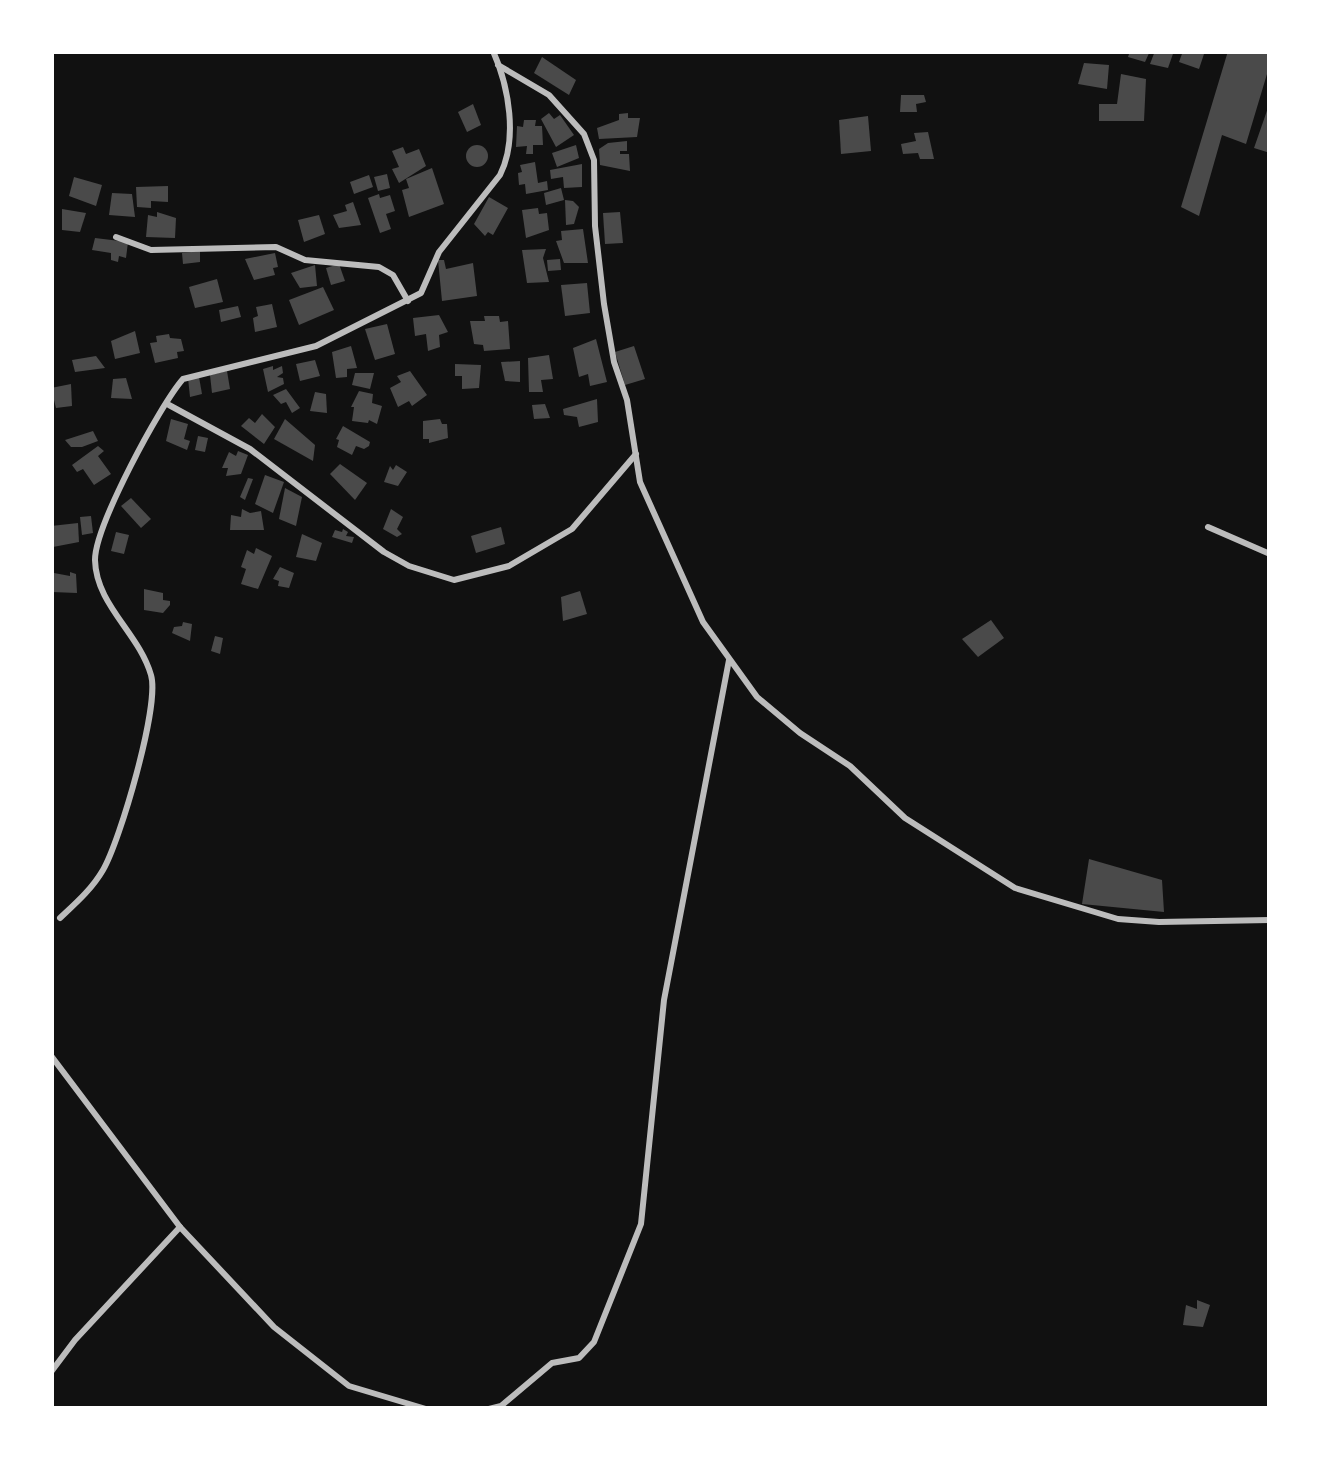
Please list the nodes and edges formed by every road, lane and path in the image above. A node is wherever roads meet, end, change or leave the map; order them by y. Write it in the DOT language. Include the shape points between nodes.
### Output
graph roads {
  1 [pos="493,51"];
  2 [pos="498,65"];
  3 [pos="116,237"];
  4 [pos="408,301"];
  5 [pos="168,404"];
  6 [pos="636,454"];
  7 [pos="1208,527"];
  8 [pos="1270,554"];
  9 [pos="729,660"];
  10 [pos="60,918"];
  11 [pos="1270,920"];
  12 [pos="52,1057"];
  13 [pos="180,1227"];
  14 [pos="51,1372"];
  15 [pos="501,1407"];
  16 [pos="426,1409"];
  17 [pos="489,1409"];
  1 -- 2 [label="street"];
  2 -- 4 [label="street" via="510,127 507,160 439,252 421,293"];
  2 -- 6 [label="street" via="549,95 584,134 594,160 604,304"];
  3 -- 4 [label="street" via="151,250 276,247 304,260 379,267 393,274"];
  4 -- 5 [label="street" via="316,346 183,379"];
  5 -- 6 [label="street" via="250,449 384,552 454,580 509,566 572,529"];
  5 -- 10 [label="street" via="104,521 95,554 101,590 151,675 154,705 112,852"];
  6 -- 9 [label="street" via="664,537"];
  7 -- 8 [label="street"];
  9 -- 11 [label="street" via="758,697 905,818 1015,888 1118,919"];
  9 -- 15 [label="street" via="664,1000 641,1224 594,1342 579,1358 552,1364"];
  12 -- 13 [label="street"];
  13 -- 14 [label="street"];
  13 -- 16 [label="street" via="274,1327 349,1386"];
  15 -- 17 [label="street"];
}
